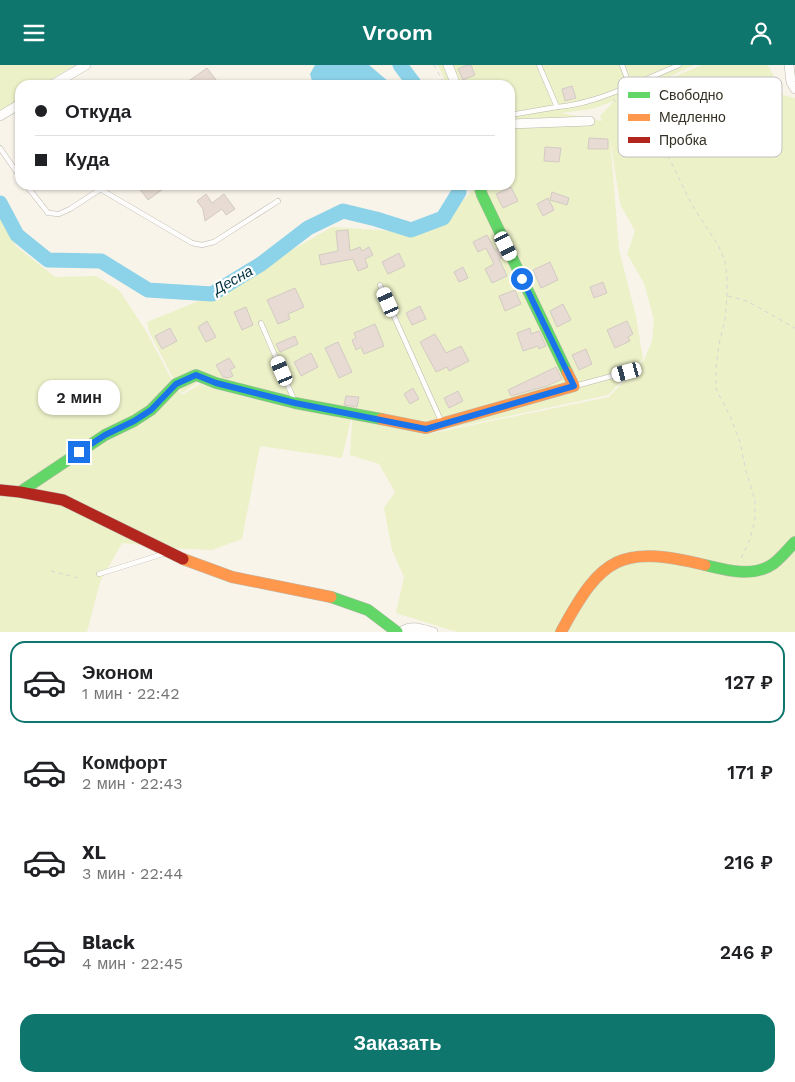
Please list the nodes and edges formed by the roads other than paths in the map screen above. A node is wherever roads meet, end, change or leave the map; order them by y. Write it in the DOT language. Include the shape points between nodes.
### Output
graph roads {
  1 [pos="86,65"];
  2 [pos="448,65"];
  3 [pos="539,65"];
  4 [pos="622,65"];
  5 [pos="679,65"];
  6 [pos="789,65"];
  7 [pos="627,77"];
  8 [pos="651,77"];
  9 [pos="60,80"];
  10 [pos="454,80"];
  11 [pos="795,89"];
  12 [pos="618,91"];
  13 [pos="15,107"];
  14 [pos="557,107"];
  15 [pos="515,114"];
  16 [pos="0,116"];
  17 [pos="590,121"];
  18 [pos="515,124"];
  19 [pos="0,148"];
  20 [pos="15,170"];
  21 [pos="30,190"];
  22 [pos="98,190"];
  23 [pos="102,190"];
  24 [pos="481,190"];
  25 [pos="278,201"];
  26 [pos="380,285"];
  27 [pos="261,323"];
  28 [pos="627,372"];
  29 [pos="574,386"];
  30 [pos="295,403"];
  31 [pos="442,424"];
  32 [pos="0,490"];
  33 [pos="20,492"];
  34 [pos="795,542"];
  35 [pos="167,552"];
  36 [pos="99,574"];
  37 [pos="396,632"];
  38 [pos="401,632"];
  39 [pos="433,632"];
  40 [pos="561,632"];
  1 -- 9 [label="street"];
  2 -- 10 [label="street"];
  3 -- 14 [label="lane"];
  4 -- 7 [label="lane"];
  5 -- 8 [label="lane"];
  6 -- 11 [label="street"];
  12 -- 14 [label="lane" via="576,105"];
  13 -- 16 [label="street"];
  14 -- 15 [label="lane"];
  17 -- 18 [label="street"];
  19 -- 20 [label="lane"];
  21 -- 22 [label="lane" via="48,213 59,214"];
  23 -- 25 [label="lane" via="192,243 202,245 214,242"];
  24 -- 29 [label="street"];
  26 -- 31 [label="lane"];
  27 -- 30 [label="lane"];
  28 -- 29 [label="lane"];
  29 -- 31 [label="street"];
  30 -- 31 [label="street" via="426,429"];
  30 -- 33 [label="street" via="196,375 176,384 151,410 105,435"];
  32 -- 33 [label="street"];
  33 -- 35 [label="street" via="63,500"];
  34 -- 40 [label="street" via="765,568 750,572 735,572 660,556 640,555 622,559 594,579"];
  35 -- 36 [label="lane"];
  35 -- 37 [label="street" via="232,577 336,598 368,610"];
  38 -- 39 [label="street" via="414,627"];
}
